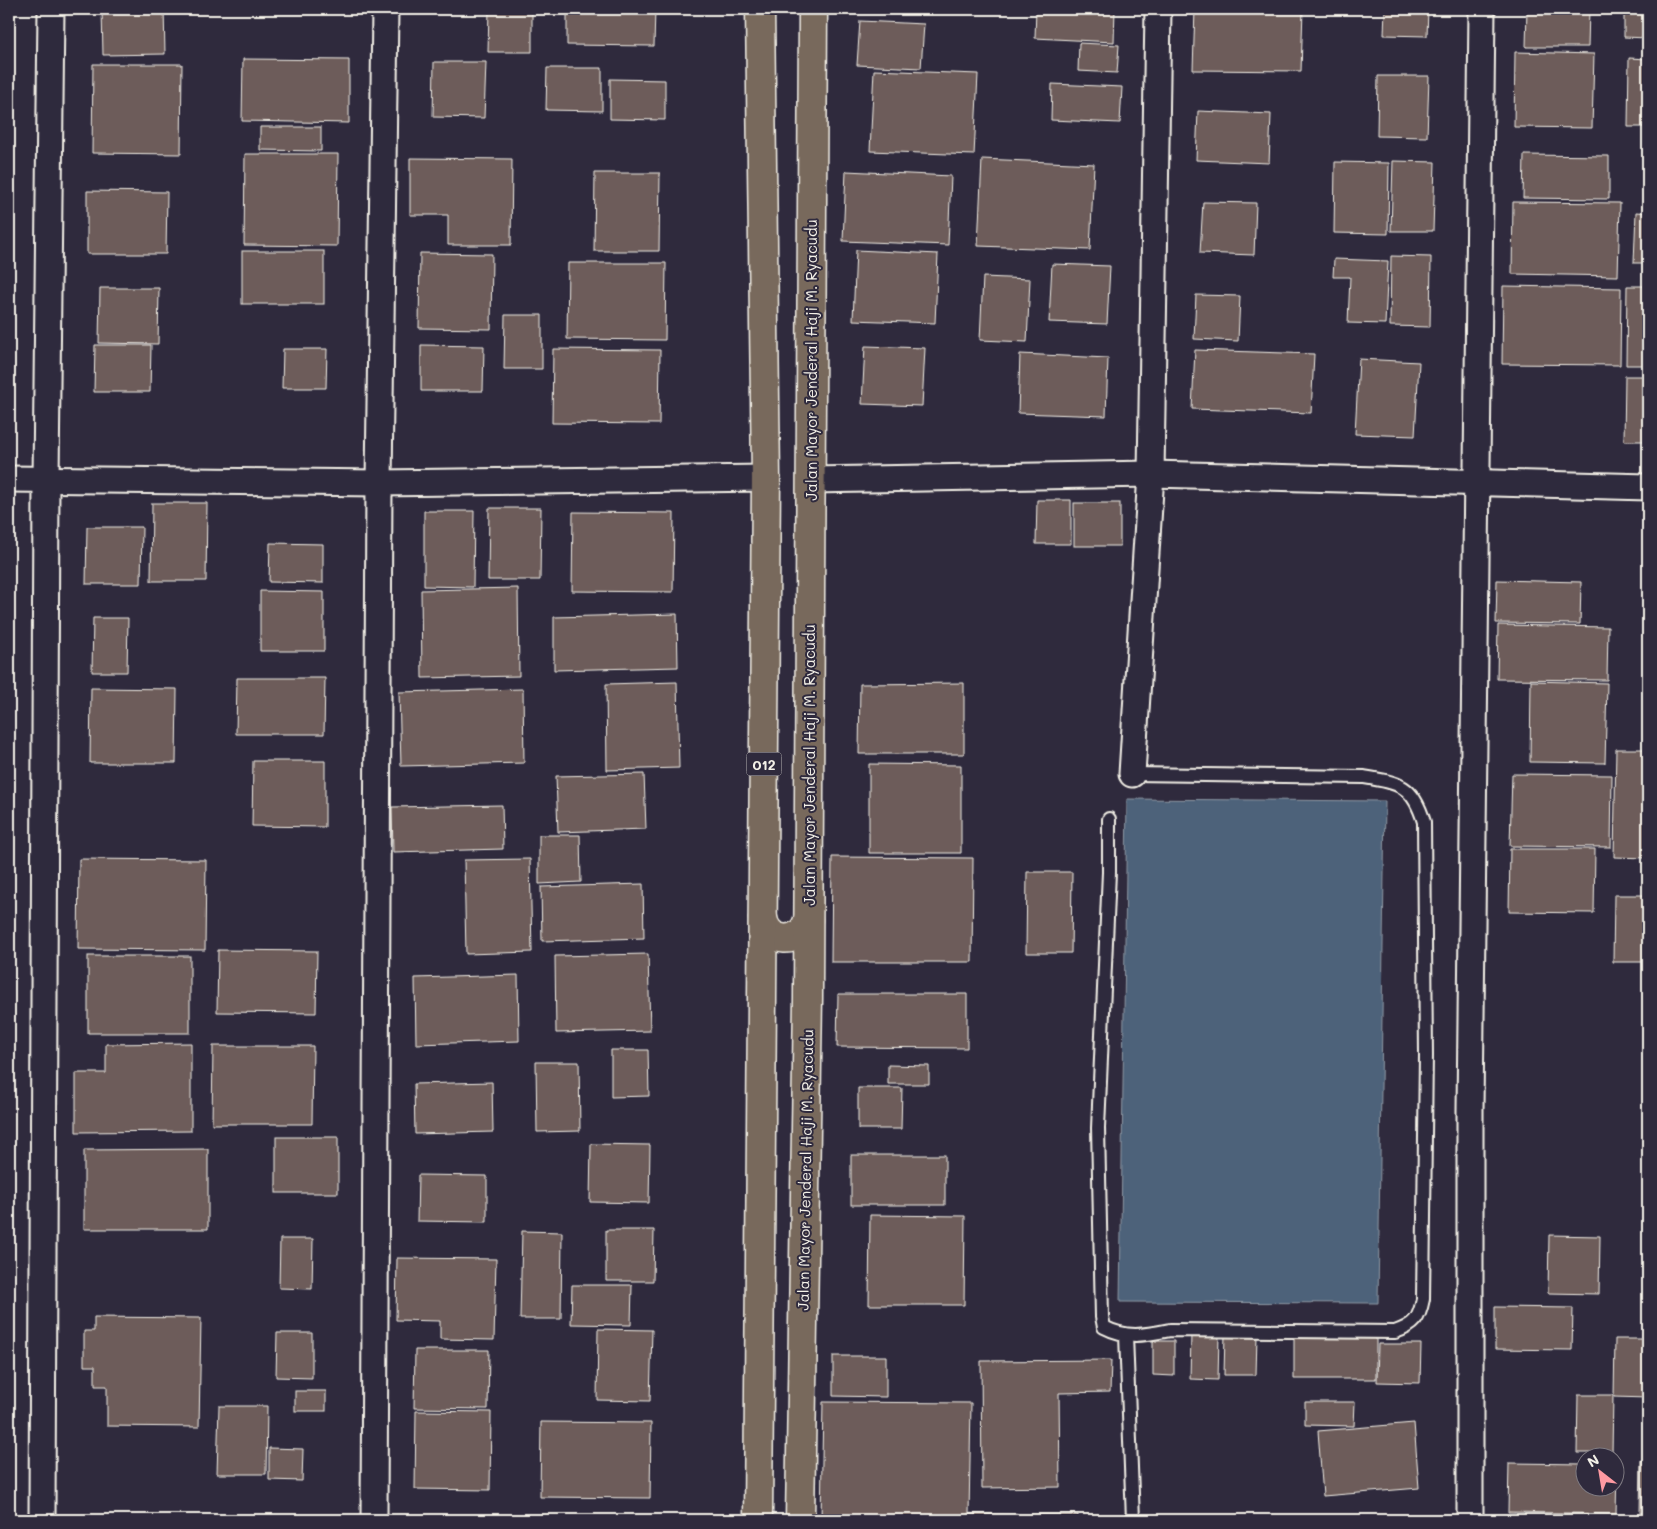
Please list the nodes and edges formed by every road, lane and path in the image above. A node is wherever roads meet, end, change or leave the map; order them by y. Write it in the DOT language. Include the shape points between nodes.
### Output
graph roads {
  1 [pos="51,9"];
  2 [pos="385,9"];
  3 [pos="760,9"];
  4 [pos="813,9"];
  5 [pos="1158,9"];
  6 [pos="1482,9"];
  7 [pos="1151,474"];
  8 [pos="766,478"];
  9 [pos="9,479"];
  10 [pos="46,479"];
  11 [pos="811,480"];
  12 [pos="1476,482"];
  13 [pos="379,483"];
  14 [pos="1648,486"];
  15 [pos="1132,774"];
  16 [pos="1109,819"];
  17 [pos="763,918"];
  18 [pos="808,920"];
  19 [pos="763,996"];
  20 [pos="808,998"];
  21 [pos="1126,1335"];
  22 [pos="42,1520"];
  23 [pos="374,1520"];
  24 [pos="758,1520"];
  25 [pos="800,1520"];
  26 [pos="1134,1520"];
  27 [pos="1470,1520"];
  1 -- 10 [label="street"];
  2 -- 13 [label="street"];
  3 -- 8 [label="main road, 012"];
  4 -- 11 [label="main road, Jalan Mayor Jenderal Haji M. Ryacudu"];
  5 -- 7 [label="street"];
  6 -- 12 [label="street"];
  7 -- 11 [label="street"];
  7 -- 12 [label="street"];
  7 -- 15 [label="street"];
  8 -- 13 [label="street"];
  8 -- 17 [label="main road, 012"];
  9 -- 10 [label="street"];
  10 -- 13 [label="street"];
  10 -- 22 [label="street"];
  11 -- 18 [label="main road, Jalan Mayor Jenderal Haji M. Ryacudu"];
  12 -- 14 [label="street"];
  12 -- 27 [label="street"];
  13 -- 23 [label="street"];
  15 -- 21 [label="lane" via="1364,777 1389,781 1411,794 1419,805 1424,822 1426,1055 1423,1299 1414,1323 1395,1332 1170,1330"];
  16 -- 21 [label="lane" via="1098,1128 1102,1317 1104,1327"];
  17 -- 18 [label="main road" via="769,932 783,939 800,934"];
  17 -- 19 [label="main road, 012"];
  18 -- 20 [label="main road, Jalan Mayor Jenderal Haji M. Ryacudu"];
  19 -- 20 [label="main road" via="773,981 788,978 801,984"];
  19 -- 24 [label="main road, 012"];
  20 -- 25 [label="main road, Jalan Mayor Jenderal Haji M. Ryacudu"];
  21 -- 26 [label="lane"];
}
